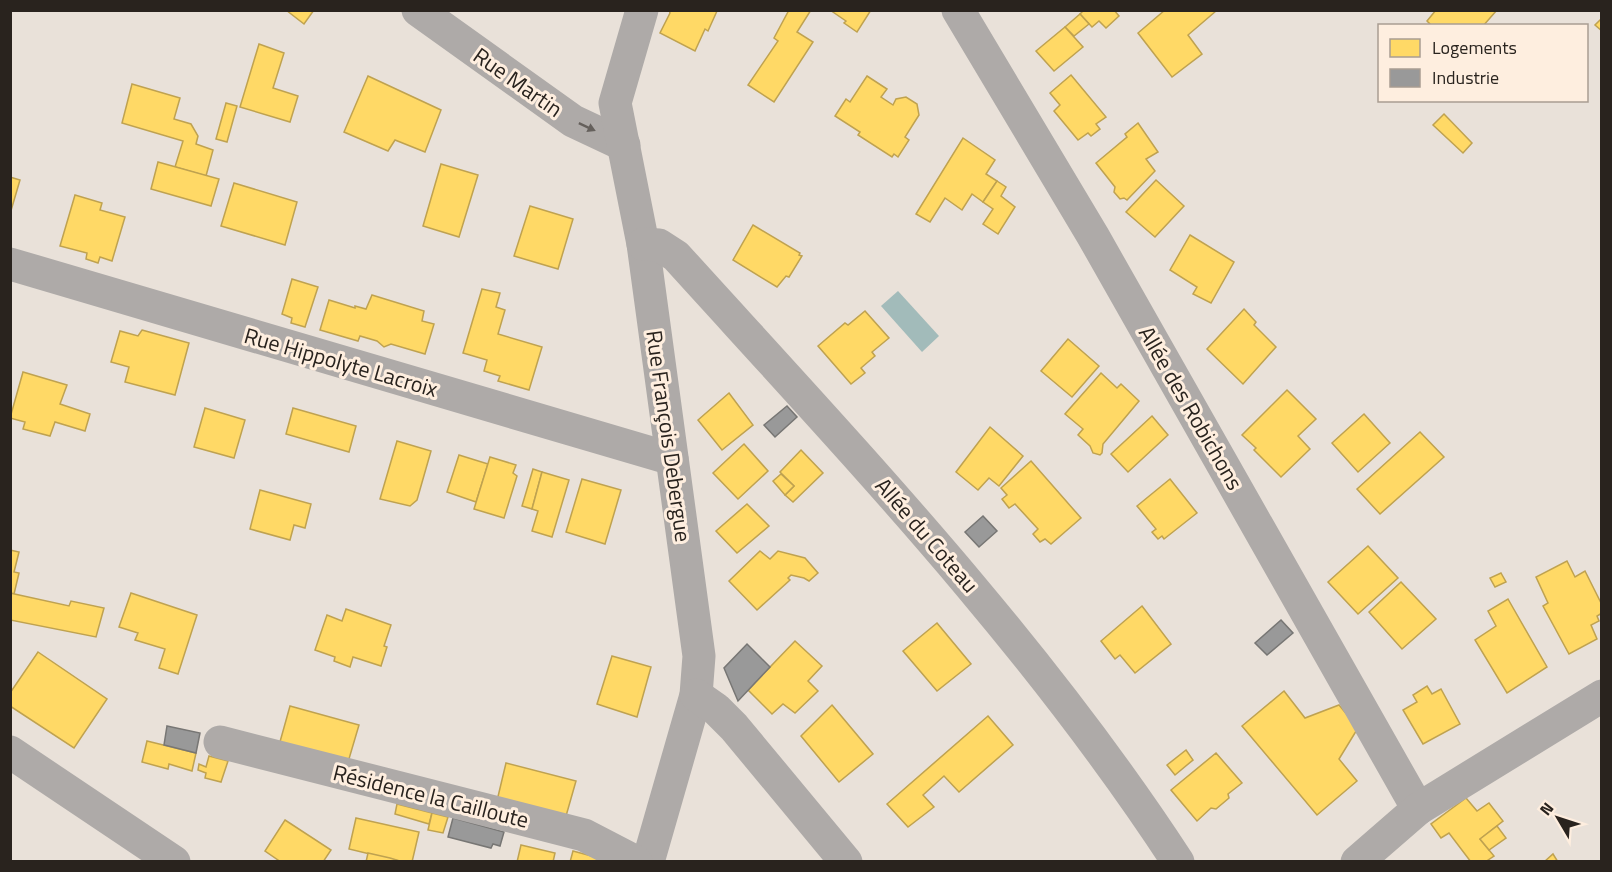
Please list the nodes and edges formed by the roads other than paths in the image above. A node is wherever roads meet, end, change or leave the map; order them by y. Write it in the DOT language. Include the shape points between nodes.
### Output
graph roads {
  1 [pos="418,10"];
  2 [pos="642,10"];
  3 [pos="958,10"];
  4 [pos="624,145"];
  5 [pos="643,244"];
  6 [pos="10,264"];
  7 [pos="672,459"];
  8 [pos="696,695"];
  9 [pos="1602,696"];
  10 [pos="220,742"];
  11 [pos="10,752"];
  12 [pos="1418,809"];
  13 [pos="174,861"];
  14 [pos="636,861"];
  15 [pos="648,861"];
  16 [pos="846,861"];
  17 [pos="1178,861"];
  18 [pos="1357,861"];
  1 -- 4 [label="street, Rue Martin, one-way" via="573,121"];
  2 -- 4 [label="street, Rue François Debergue" via="615,103"];
  3 -- 12 [label="street, Allée des Robichons" via="1093,236"];
  4 -- 5 [label="street, Rue François Debergue"];
  5 -- 7 [label="street, Rue François Debergue"];
  5 -- 17 [label="street, Allée du Coteau" via="659,245 676,256 959,570 1143,807"];
  6 -- 7 [label="street, Rue Hippolyte Lacroix"];
  7 -- 8 [label="street, Rue François Debergue" via="699,656"];
  8 -- 15 [label="street, Rue François Debergue"];
  8 -- 16 [label="street" via="734,727"];
  9 -- 12 [label="street"];
  10 -- 14 [label="street, Résidence la Cailloute" via="584,835"];
  11 -- 13 [label="street"];
  12 -- 18 [label="street"];
}
